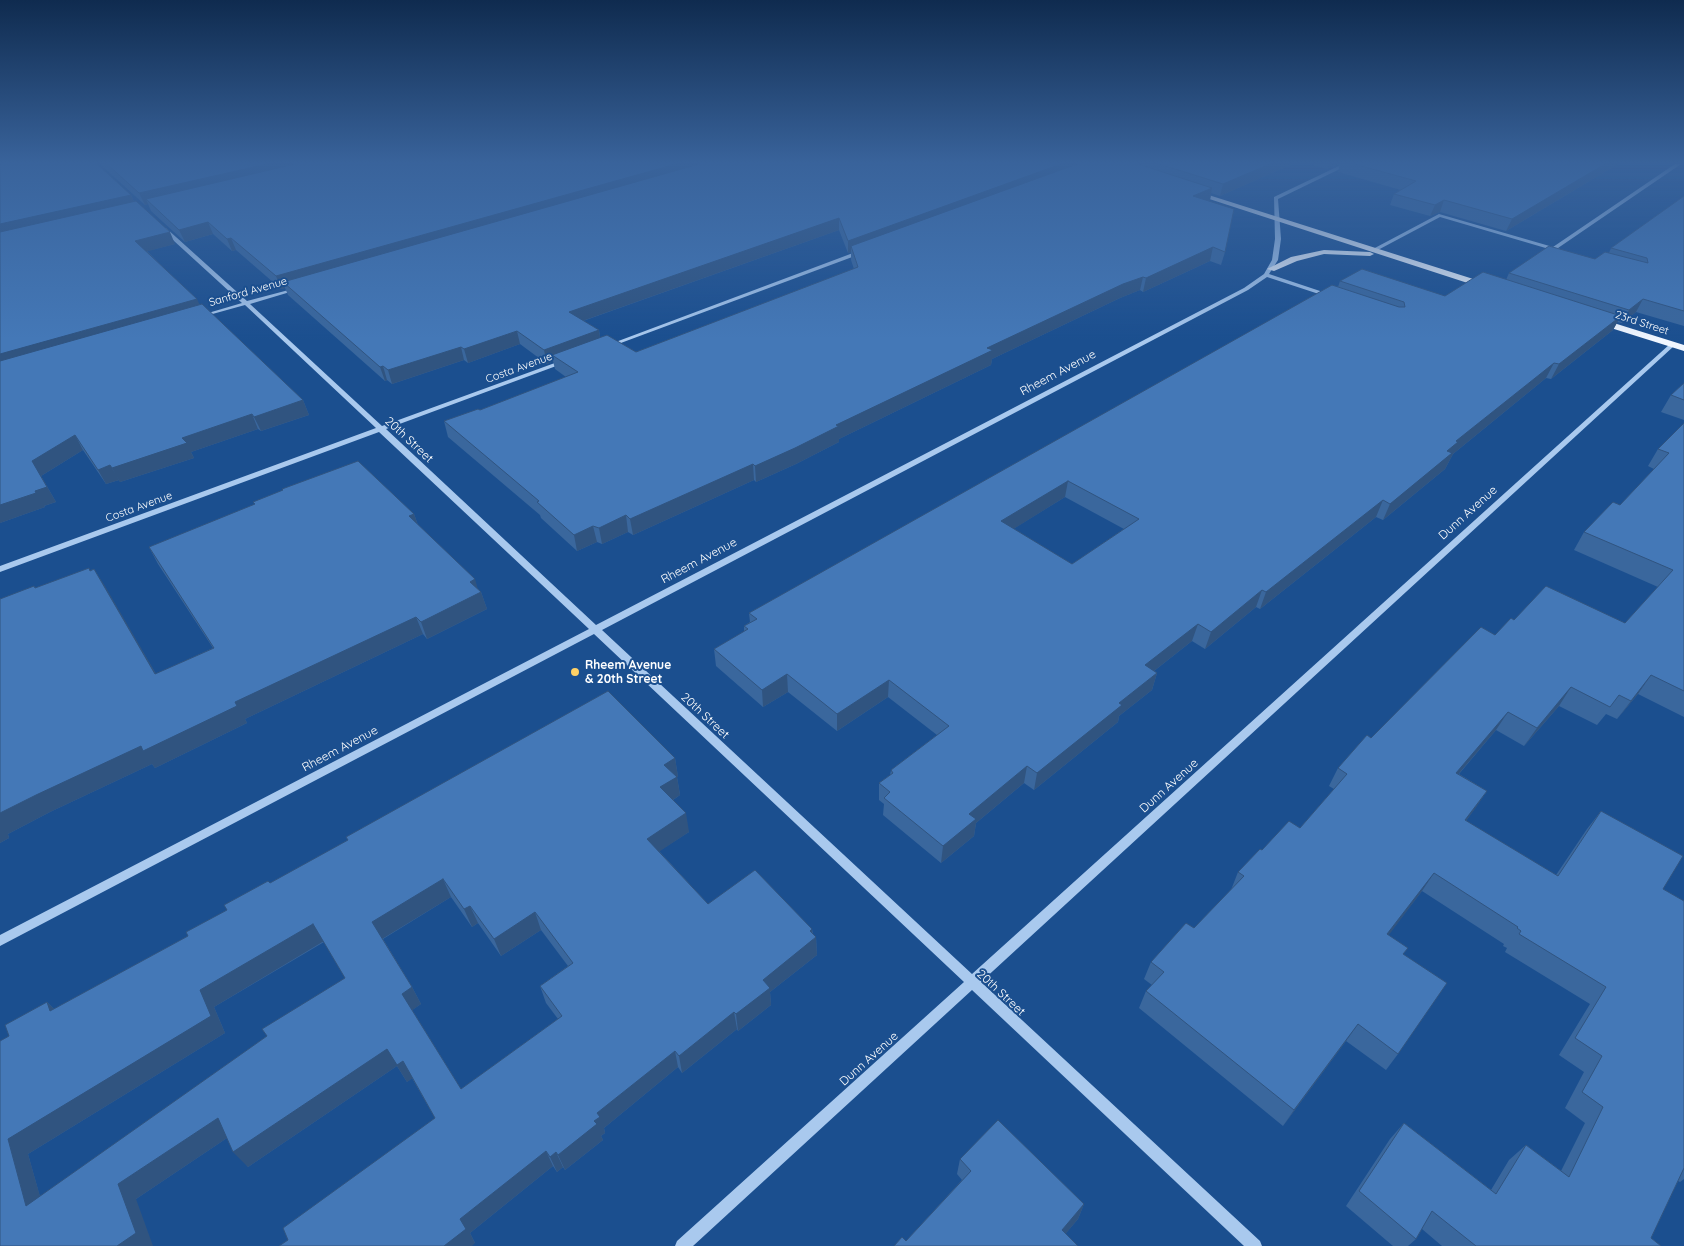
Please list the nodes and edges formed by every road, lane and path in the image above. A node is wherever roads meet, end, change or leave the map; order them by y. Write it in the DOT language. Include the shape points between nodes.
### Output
graph roads {
  1 [pos="1276,222"];
  2 [pos="1286,222"];
  3 [pos="1426,222"];
  4 [pos="1463,222"];
  5 [pos="1593,222"];
  6 [pos="157,223"];
  7 [pos="1553,249"];
  8 [pos="869,250"];
  9 [pos="1374,250"];
  10 [pos="1562,251"];
  11 [pos="1545,254"];
  12 [pos="1389,255"];
  13 [pos="1268,272"];
  14 [pos="303,287"];
  15 [pos="1493,288"];
  16 [pos="1340,300"];
  17 [pos="246,303"];
  18 [pos="1587,318"];
  19 [pos="189,320"];
  20 [pos="1672,345"];
  21 [pos="602,348"];
  22 [pos="1684,348"];
  23 [pos="574,358"];
  24 [pos="380,430"];
  25 [pos="0,569"];
  26 [pos="595,630"];
  27 [pos="0,941"];
  28 [pos="972,983"];
  29 [pos="682,1246"];
  30 [pos="1255,1246"];
  1 -- 13 [label="street" via="1275,260"];
  2 -- 9 [label="main road"];
  3 -- 9 [label="street"];
  4 -- 7 [label="street"];
  5 -- 7 [label="street"];
  6 -- 17 [label="street, 20th Street"];
  7 -- 10 [label="street"];
  7 -- 11 [label="street"];
  8 -- 21 [label="street"];
  9 -- 12 [label="main road"];
  12 -- 13 [label="main road" via="1324,252 1294,259"];
  12 -- 15 [label="main road"];
  13 -- 16 [label="street"];
  13 -- 26 [label="street, Rheem Avenue" via="1238,294"];
  14 -- 17 [label="street, Sanford Avenue"];
  17 -- 19 [label="street, Sanford Avenue"];
  17 -- 24 [label="street, 20th Street"];
  18 -- 20 [label="main road, 23rd Street"];
  20 -- 22 [label="main road, 23rd Street"];
  20 -- 28 [label="street, Dunn Avenue"];
  23 -- 24 [label="street, Costa Avenue"];
  24 -- 25 [label="street, Costa Avenue"];
  24 -- 26 [label="street, 20th Street"];
  26 -- 27 [label="street, Rheem Avenue"];
  26 -- 28 [label="street, 20th Street"];
  28 -- 29 [label="street, Dunn Avenue"];
  28 -- 30 [label="street, 20th Street"];
}
